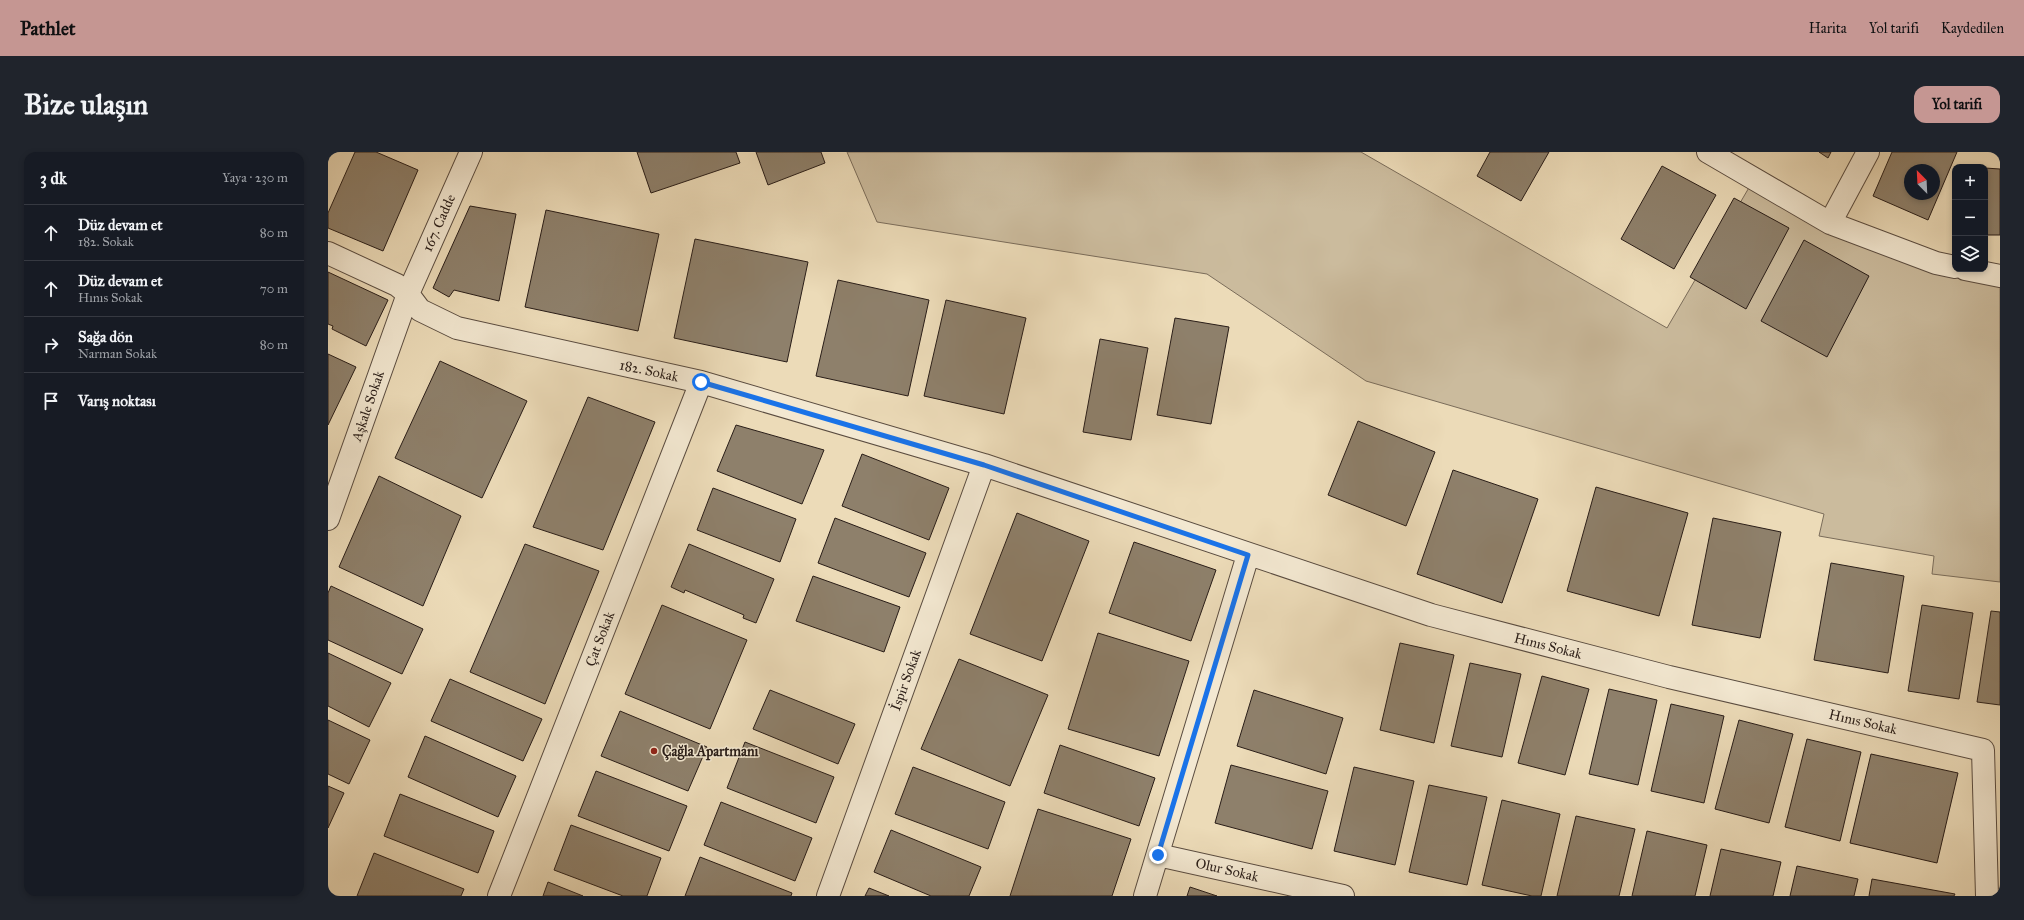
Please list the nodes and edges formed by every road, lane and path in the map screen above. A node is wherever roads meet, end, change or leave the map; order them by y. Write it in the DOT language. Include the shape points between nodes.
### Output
graph roads {
  1 [pos="471,152"];
  2 [pos="1708,152"];
  3 [pos="1868,152"];
  4 [pos="1830,223"];
  5 [pos="328,253"];
  6 [pos="1952,266"];
  7 [pos="1979,272"];
  8 [pos="2000,276"];
  9 [pos="408,294"];
  10 [pos="701,382"];
  11 [pos="984,465"];
  12 [pos="328,519"];
  13 [pos="1248,555"];
  14 [pos="1158,855"];
  15 [pos="498,896"];
  16 [pos="828,896"];
  17 [pos="1145,896"];
  18 [pos="1343,896"];
  19 [pos="1987,896"];
  1 -- 9 [label="street, 167. Cadde"];
  2 -- 4 [label="street"];
  3 -- 4 [label="street"];
  4 -- 6 [label="street" via="1936,263"];
  5 -- 9 [label="street, 182. Sokak" via="397,285"];
  7 -- 8 [label="street"];
  9 -- 10 [label="street, 182. Sokak" via="420,310 457,328"];
  9 -- 12 [label="street, Aşkale Sokak"];
  10 -- 11 [label="street, 182. Sokak"];
  10 -- 15 [label="street, Çat Sokak"];
  11 -- 13 [label="street, Hınıs Sokak"];
  11 -- 16 [label="street, İspir Sokak"];
  13 -- 14 [label="street"];
  13 -- 19 [label="street, Hınıs Sokak" via="1431,615 1669,677 1983,750"];
  14 -- 17 [label="street"];
  14 -- 18 [label="street, Olur Sokak"];
}
